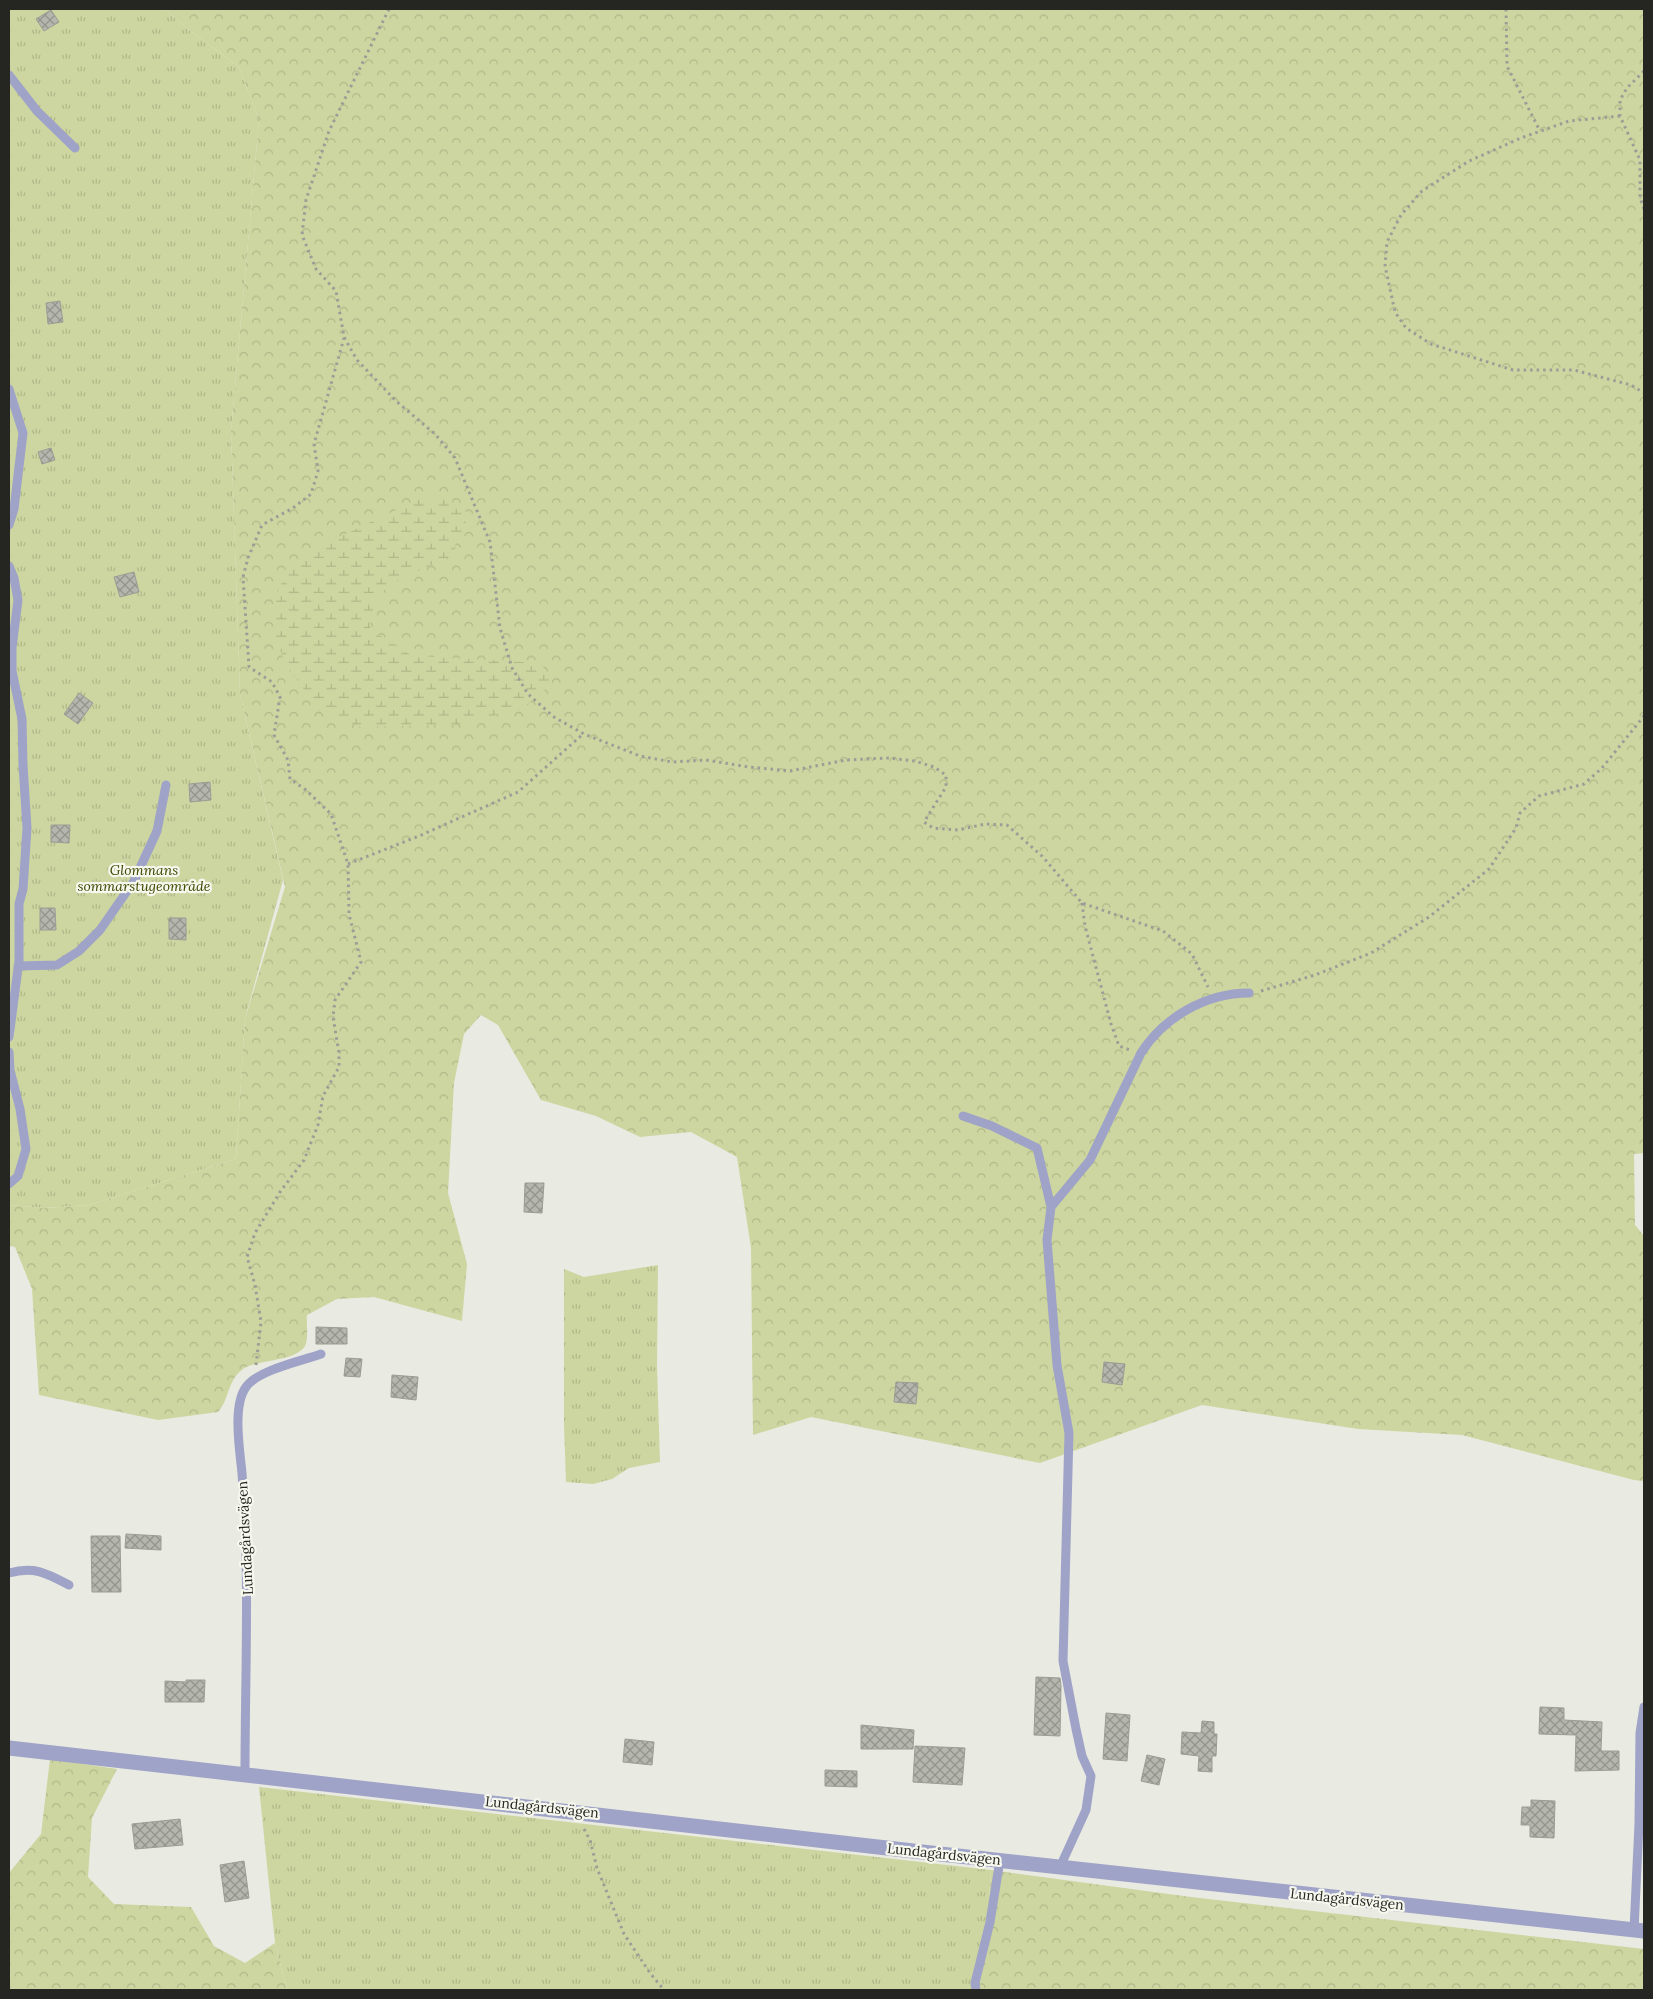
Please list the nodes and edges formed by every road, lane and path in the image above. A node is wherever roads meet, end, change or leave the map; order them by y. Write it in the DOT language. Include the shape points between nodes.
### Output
graph roads {
  1 [pos="389,9"];
  2 [pos="1506,9"];
  3 [pos="1644,71"];
  4 [pos="9,75"];
  5 [pos="1620,116"];
  6 [pos="1540,131"];
  7 [pos="75,148"];
  8 [pos="1644,209"];
  9 [pos="344,337"];
  10 [pos="9,389"];
  11 [pos="1644,393"];
  12 [pos="9,525"];
  13 [pos="9,566"];
  14 [pos="1644,716"];
  15 [pos="584,734"];
  16 [pos="166,785"];
  17 [pos="348,864"];
  18 [pos="1082,903"];
  19 [pos="18,966"];
  20 [pos="1249,993"];
  21 [pos="1214,998"];
  22 [pos="9,1037"];
  23 [pos="9,1052"];
  24 [pos="1141,1053"];
  25 [pos="963,1116"];
  26 [pos="9,1184"];
  27 [pos="1051,1207"];
  28 [pos="322,1354"];
  29 [pos="254,1380"];
  30 [pos="9,1573"];
  31 [pos="68,1585"];
  32 [pos="1644,1707"];
  33 [pos="9,1748"];
  34 [pos="245,1774"];
  35 [pos="574,1811"];
  36 [pos="1000,1860"];
  37 [pos="1060,1867"];
  38 [pos="1639,1930"];
  39 [pos="664,1990"];
  40 [pos="976,1990"];
  1 -- 9 [label="path" via="329,131 306,200 302,235 316,269 336,291"];
  2 -- 6 [label="path" via="1507,66"];
  3 -- 5 [label="path" via="1620,100"];
  4 -- 7 [label="lane" via="37,111"];
  5 -- 6 [label="path" via="1569,121"];
  5 -- 8 [label="path" via="1640,160 1640,198"];
  6 -- 11 [label="path" via="1468,160 1422,191 1401,215 1387,242 1385,266 1395,312 1406,328 1430,344 1513,370 1574,370 1631,386"];
  9 -- 15 [label="path" via="357,360 373,378 435,434 455,458 490,542 500,628 512,668 528,694 554,717"];
  9 -- 17 [label="path" via="314,444 318,471 311,494 262,525 243,577 249,667 272,682 280,697 274,734 288,760 290,779 332,814"];
  10 -- 12 [label="lane" via="23,433 14,509"];
  13 -- 19 [label="lane" via="18,600 12,671 22,719 27,828 19,904"];
  14 -- 20 [label="path" via="1602,768 1584,784 1539,796 1520,813 1516,828 1490,869 1429,917 1371,953 1315,975"];
  15 -- 17 [label="path" via="518,792"];
  15 -- 18 [label="path" via="640,756 672,762 706,760 790,771 846,760 889,758 934,767 946,775 946,787 924,822 933,828 958,830 984,824 1007,825 1043,857"];
  16 -- 19 [label="lane" via="157,832 134,881 100,930 79,951 57,965"];
  17 -- 29 [label="path" via="349,914 361,962 335,1000 333,1017 339,1068 323,1096 318,1125 304,1160 255,1233 247,1258 261,1322"];
  18 -- 21 [label="path" via="1163,931 1192,954"];
  18 -- 24 [label="path" via="1085,926 1119,1046"];
  19 -- 22 [label="lane"];
  20 -- 21 [label="lane"];
  21 -- 24 [label="lane" via="1163,1025"];
  23 -- 26 [label="lane" via="26,1149 18,1176"];
  24 -- 27 [label="lane" via="1090,1160"];
  25 -- 27 [label="lane" via="1037,1148"];
  27 -- 37 [label="lane" via="1048,1240 1057,1365 1069,1433 1063,1661 1082,1756 1091,1776 1086,1810"];
  28 -- 29 [label="lane"];
  29 -- 34 [label="lane, Lundagårdsvägen" via="245,1388 237,1421 247,1560"];
  30 -- 31 [label="lane" via="35,1570"];
  32 -- 38 [label="lane" via="1640,1733"];
  33 -- 34 [label="street, Lundagårdsvägen"];
  34 -- 35 [label="street, Lundagårdsvägen"];
  35 -- 36 [label="street, Lundagårdsvägen"];
  35 -- 39 [label="path" via="590,1840 597,1868 624,1934"];
  36 -- 37 [label="street, Lundagårdsvägen"];
  36 -- 40 [label="lane"];
  37 -- 38 [label="street, Lundagårdsvägen"];
}
